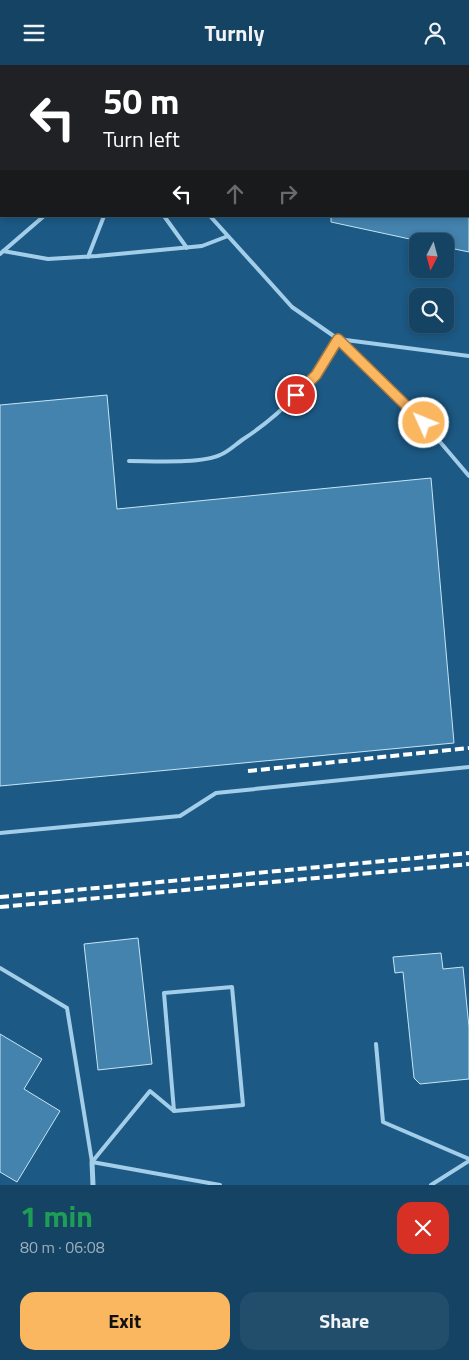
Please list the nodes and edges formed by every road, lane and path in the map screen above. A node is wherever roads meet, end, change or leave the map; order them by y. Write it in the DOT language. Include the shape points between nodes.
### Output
graph roads {
  1 [pos="43,217"];
  2 [pos="104,217"];
  3 [pos="165,217"];
  4 [pos="211,217"];
  5 [pos="228,236"];
  6 [pos="188,248"];
  7 [pos="2,253"];
  8 [pos="88,257"];
  9 [pos="338,339"];
  10 [pos="469,356"];
  11 [pos="129,461"];
  12 [pos="469,476"];
  13 [pos="469,767"];
  14 [pos="0,833"];
  15 [pos="0,968"];
  16 [pos="376,1043"];
  17 [pos="174,1111"];
  18 [pos="469,1160"];
  19 [pos="92,1162"];
  20 [pos="92,1185"];
  21 [pos="220,1185"];
  22 [pos="431,1185"];
  1 -- 7 [label="lane"];
  2 -- 8 [label="lane"];
  3 -- 6 [label="lane"];
  4 -- 5 [label="lane"];
  5 -- 6 [label="lane" via="202,247"];
  5 -- 9 [label="lane" via="292,307"];
  6 -- 8 [label="lane"];
  7 -- 8 [label="lane" via="48,259"];
  9 -- 10 [label="lane"];
  9 -- 11 [label="lane" via="316,375 286,406 260,429 220,456 180,461"];
  9 -- 12 [label="lane" via="424,423"];
  13 -- 14 [label="lane" via="216,793 180,816"];
  15 -- 19 [label="lane" via="67,1008"];
  16 -- 18 [label="lane" via="383,1122"];
  17 -- 17 [label="lane" via="243,1105 232,987 164,993"];
  17 -- 19 [label="lane" via="150,1091"];
  18 -- 22 [label="lane"];
  19 -- 20 [label="street"];
  19 -- 21 [label="lane"];
}
